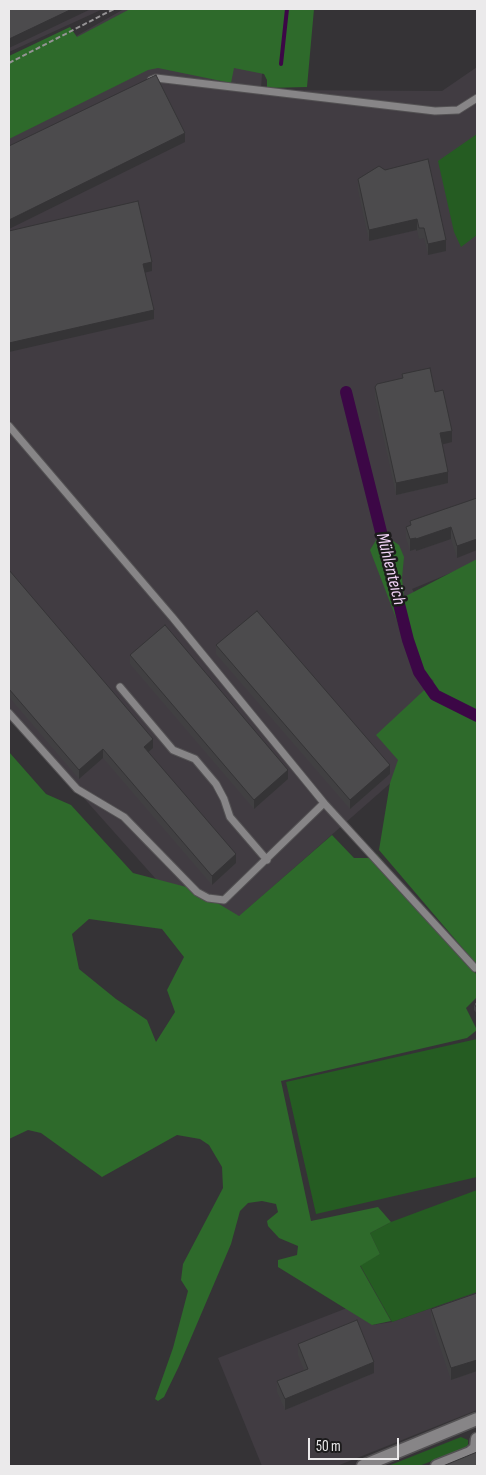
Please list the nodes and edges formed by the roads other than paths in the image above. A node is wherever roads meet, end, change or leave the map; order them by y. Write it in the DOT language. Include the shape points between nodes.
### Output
graph roads {
  1 [pos="148,82"];
  2 [pos="477,98"];
  3 [pos="9,426"];
  4 [pos="120,687"];
  5 [pos="9,713"];
  6 [pos="324,803"];
  7 [pos="266,860"];
  8 [pos="475,968"];
  9 [pos="476,1420"];
  10 [pos="477,1434"];
  11 [pos="477,1439"];
  12 [pos="363,1466"];
  13 [pos="437,1466"];
  1 -- 2 [label="lane" via="156,78 435,110 458,110"];
  3 -- 6 [label="lane" via="174,618"];
  4 -- 7 [label="lane" via="173,750 195,760 216,784 230,817"];
  5 -- 7 [label="lane" via="77,789 124,817 197,892 208,898 224,900"];
  6 -- 7 [label="lane"];
  6 -- 8 [label="lane"];
  9 -- 10 [label="street"];
  9 -- 12 [label="street"];
  11 -- 13 [label="street" via="476,1448 470,1453"];
}
